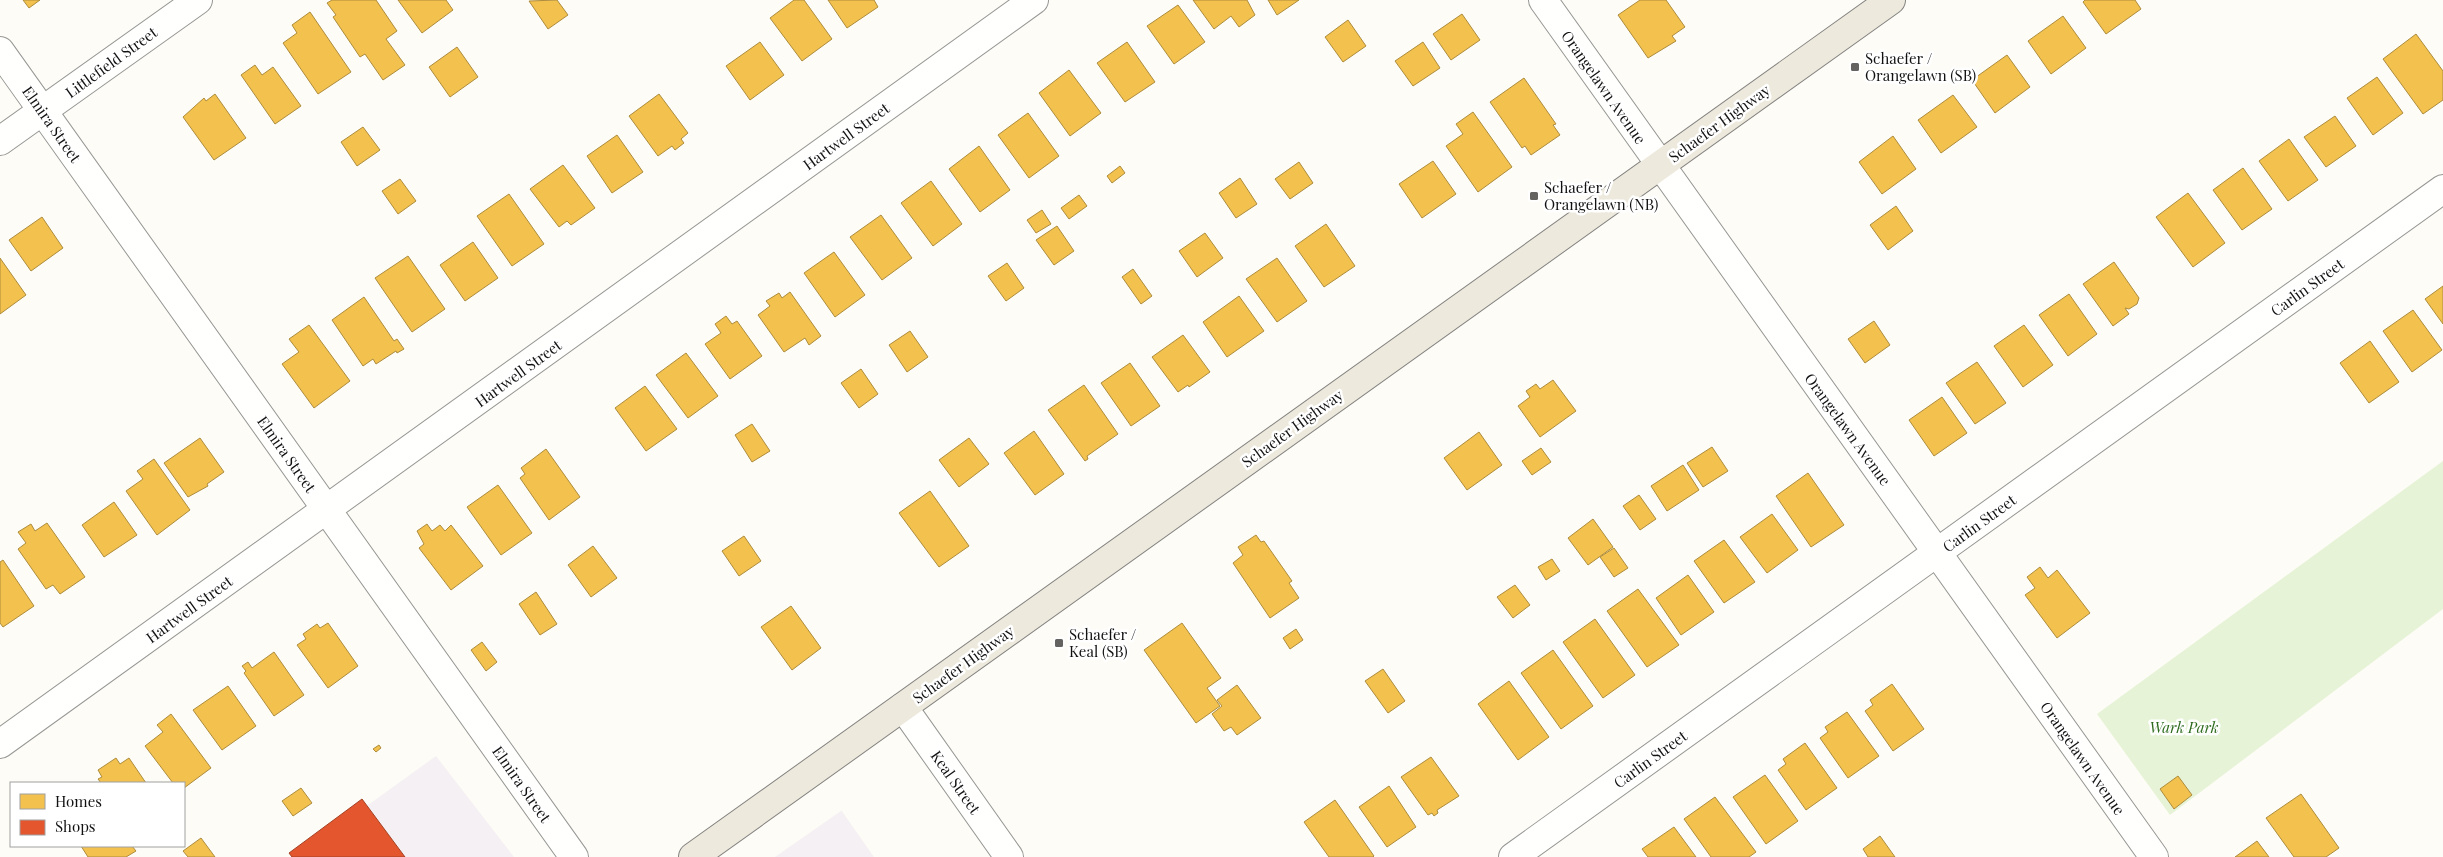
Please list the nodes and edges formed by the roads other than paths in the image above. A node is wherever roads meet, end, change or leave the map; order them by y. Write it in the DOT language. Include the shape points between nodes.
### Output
graph roads {
  1 [pos="198,0"];
  2 [pos="1034,0"];
  3 [pos="1543,0"];
  4 [pos="1891,0"];
  5 [pos="0,51"];
  6 [pos="42,111"];
  7 [pos="0,141"];
  8 [pos="1660,166"];
  9 [pos="2443,189"];
  10 [pos="326,510"];
  11 [pos="1937,553"];
  12 [pos="903,707"];
  13 [pos="0,744"];
  14 [pos="574,857"];
  15 [pos="693,857"];
  16 [pos="1009,857"];
  17 [pos="1514,857"];
  18 [pos="2154,857"];
  1 -- 6 [label="street, Littlefield Street"];
  2 -- 10 [label="street, Hartwell Street"];
  3 -- 8 [label="street, Orangelawn Avenue"];
  4 -- 8 [label="main road, Schaefer Highway"];
  5 -- 6 [label="street, Elmira Street"];
  6 -- 7 [label="street, Littlefield Street"];
  6 -- 10 [label="street, Elmira Street"];
  8 -- 11 [label="street, Orangelawn Avenue"];
  8 -- 12 [label="main road, Schaefer Highway"];
  9 -- 11 [label="street, Carlin Street"];
  10 -- 13 [label="street, Hartwell Street"];
  10 -- 14 [label="street, Elmira Street"];
  11 -- 17 [label="street, Carlin Street"];
  11 -- 18 [label="street, Orangelawn Avenue"];
  12 -- 15 [label="main road, Schaefer Highway"];
  12 -- 16 [label="street, Keal Street"];
}
